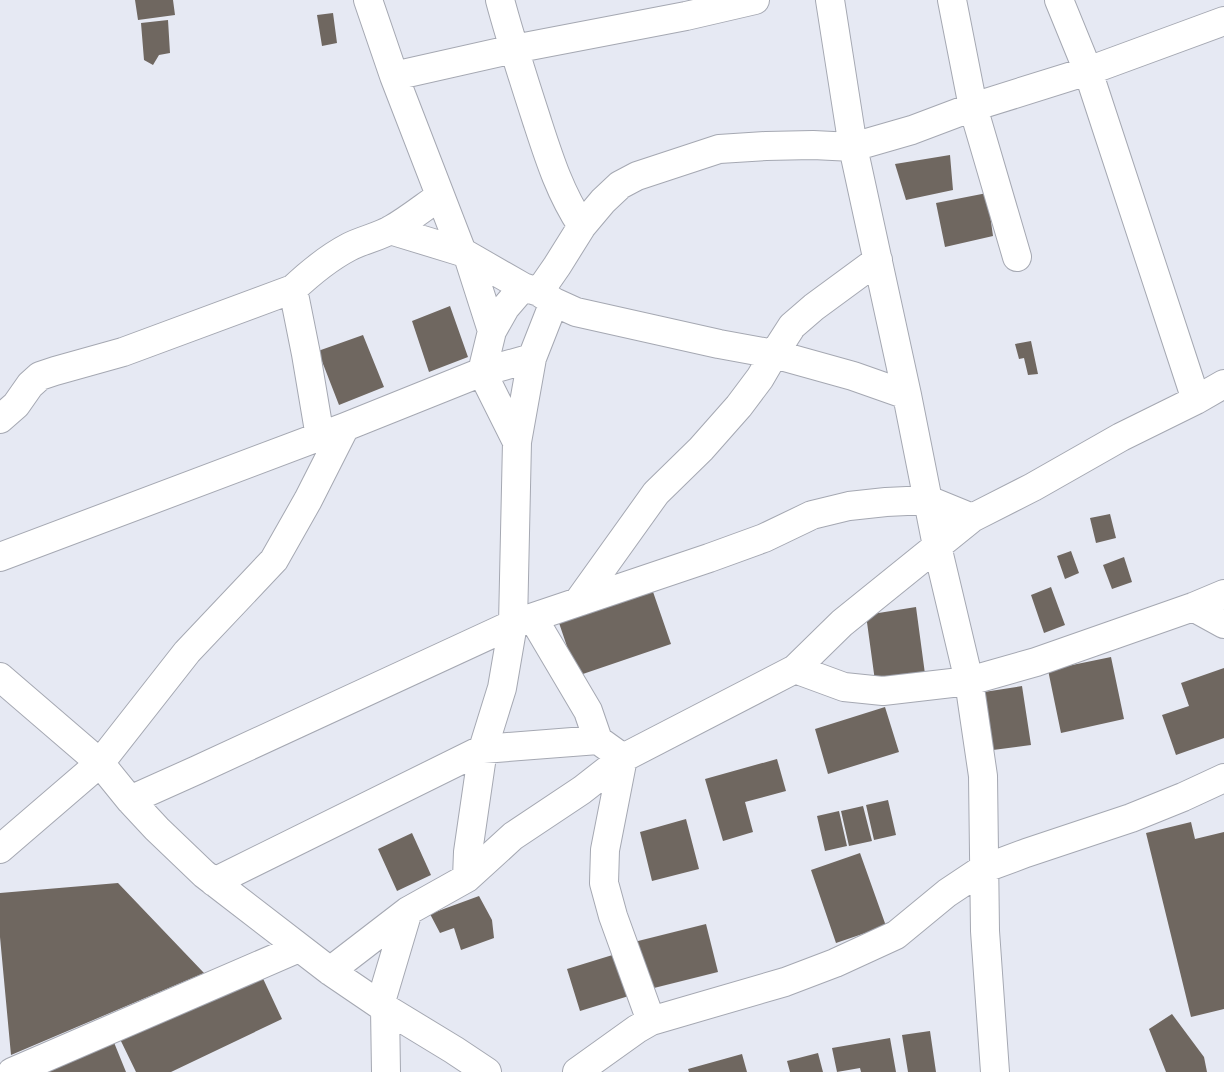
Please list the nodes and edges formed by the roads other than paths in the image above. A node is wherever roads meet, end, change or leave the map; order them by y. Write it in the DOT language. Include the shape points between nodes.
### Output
graph roads {
  1 [pos="368,0"];
  2 [pos="500,0"];
  3 [pos="755,0"];
  4 [pos="830,0"];
  5 [pos="952,0"];
  6 [pos="1060,0"];
  7 [pos="1224,21"];
  8 [pos="514,50"];
  9 [pos="1088,71"];
  10 [pos="394,76"];
  11 [pos="973,107"];
  12 [pos="853,147"];
  13 [pos="440,196"];
  14 [pos="582,226"];
  15 [pos="390,230"];
  16 [pos="465,254"];
  17 [pos="1017,257"];
  18 [pos="878,260"];
  19 [pos="293,289"];
  20 [pos="539,293"];
  21 [pos="492,331"];
  22 [pos="774,354"];
  23 [pos="532,358"];
  24 [pos="482,372"];
  25 [pos="1224,384"];
  26 [pos="907,395"];
  27 [pos="1196,400"];
  28 [pos="0,419"];
  29 [pos="345,427"];
  30 [pos="320,437"];
  31 [pos="517,442"];
  32 [pos="928,500"];
  33 [pos="972,518"];
  34 [pos="937,546"];
  35 [pos="0,557"];
  36 [pos="1224,594"];
  37 [pos="578,602"];
  38 [pos="1193,607"];
  39 [pos="523,621"];
  40 [pos="1224,624"];
  41 [pos="795,669"];
  42 [pos="0,677"];
  43 [pos="969,681"];
  44 [pos="598,740"];
  45 [pos="483,749"];
  46 [pos="622,758"];
  47 [pos="100,763"];
  48 [pos="1224,778"];
  49 [pos="130,800"];
  50 [pos="0,849"];
  51 [pos="983,870"];
  52 [pos="467,878"];
  53 [pos="214,882"];
  54 [pos="408,911"];
  55 [pos="299,948"];
  56 [pos="330,972"];
  57 [pos="382,1006"];
  58 [pos="651,1021"];
  59 [pos="12,1072"];
  60 [pos="386,1072"];
  61 [pos="487,1072"];
  62 [pos="577,1072"];
  63 [pos="995,1072"];
  1 -- 10 [label="street"];
  2 -- 8 [label="street"];
  3 -- 8 [label="street"];
  4 -- 12 [label="street"];
  5 -- 11 [label="street"];
  6 -- 9 [label="street"];
  7 -- 9 [label="street"];
  8 -- 10 [label="street"];
  8 -- 14 [label="street" via="555,176"];
  9 -- 11 [label="street"];
  9 -- 27 [label="street"];
  10 -- 13 [label="street"];
  11 -- 12 [label="street" via="912,130"];
  11 -- 17 [label="street"];
  12 -- 14 [label="street" via="813,145 719,149 637,176 620,185"];
  12 -- 18 [label="street"];
  13 -- 15 [label="street"];
  13 -- 16 [label="street"];
  14 -- 20 [label="street"];
  15 -- 16 [label="street"];
  15 -- 19 [label="street" via="332,257"];
  16 -- 20 [label="street"];
  16 -- 21 [label="street"];
  18 -- 22 [label="street" via="792,326"];
  18 -- 26 [label="street"];
  19 -- 28 [label="street" via="123,352 40,376"];
  19 -- 30 [label="street"];
  20 -- 21 [label="street" via="505,308"];
  20 -- 22 [label="street" via="576,312"];
  20 -- 23 [label="street"];
  21 -- 24 [label="street"];
  22 -- 26 [label="street"];
  22 -- 37 [label="street" via="738,406 701,449 656,493"];
  23 -- 24 [label="street"];
  23 -- 31 [label="street"];
  24 -- 29 [label="street"];
  24 -- 31 [label="street"];
  25 -- 27 [label="street"];
  26 -- 32 [label="street"];
  27 -- 33 [label="street"];
  29 -- 30 [label="street"];
  29 -- 47 [label="street" via="274,560 187,652"];
  30 -- 35 [label="street"];
  31 -- 39 [label="street"];
  32 -- 33 [label="street"];
  32 -- 34 [label="street"];
  32 -- 37 [label="street" via="849,506 812,515 764,538"];
  33 -- 34 [label="street"];
  34 -- 41 [label="street" via="842,623"];
  34 -- 43 [label="street"];
  36 -- 38 [label="street"];
  37 -- 39 [label="street"];
  38 -- 40 [label="street"];
  38 -- 43 [label="street" via="1036,662"];
  39 -- 44 [label="street" via="588,711"];
  39 -- 45 [label="street"];
  39 -- 49 [label="street"];
  41 -- 43 [label="street" via="844,687 883,691"];
  41 -- 46 [label="street"];
  42 -- 47 [label="street"];
  43 -- 51 [label="street" via="983,776"];
  44 -- 45 [label="street"];
  44 -- 46 [label="street"];
  45 -- 52 [label="street"];
  45 -- 53 [label="street"];
  46 -- 52 [label="street" via="582,790 513,836"];
  46 -- 58 [label="street" via="605,850 604,883"];
  47 -- 49 [label="street"];
  47 -- 50 [label="street"];
  48 -- 51 [label="street" via="1131,818"];
  49 -- 53 [label="street"];
  51 -- 58 [label="street" via="947,893 896,935 835,963 785,982"];
  51 -- 63 [label="street"];
  52 -- 54 [label="street"];
  53 -- 55 [label="street"];
  54 -- 56 [label="street"];
  54 -- 57 [label="street"];
  55 -- 56 [label="street"];
  55 -- 59 [label="street"];
  56 -- 57 [label="street"];
  57 -- 60 [label="street"];
  57 -- 61 [label="street"];
  58 -- 62 [label="street"];
}
